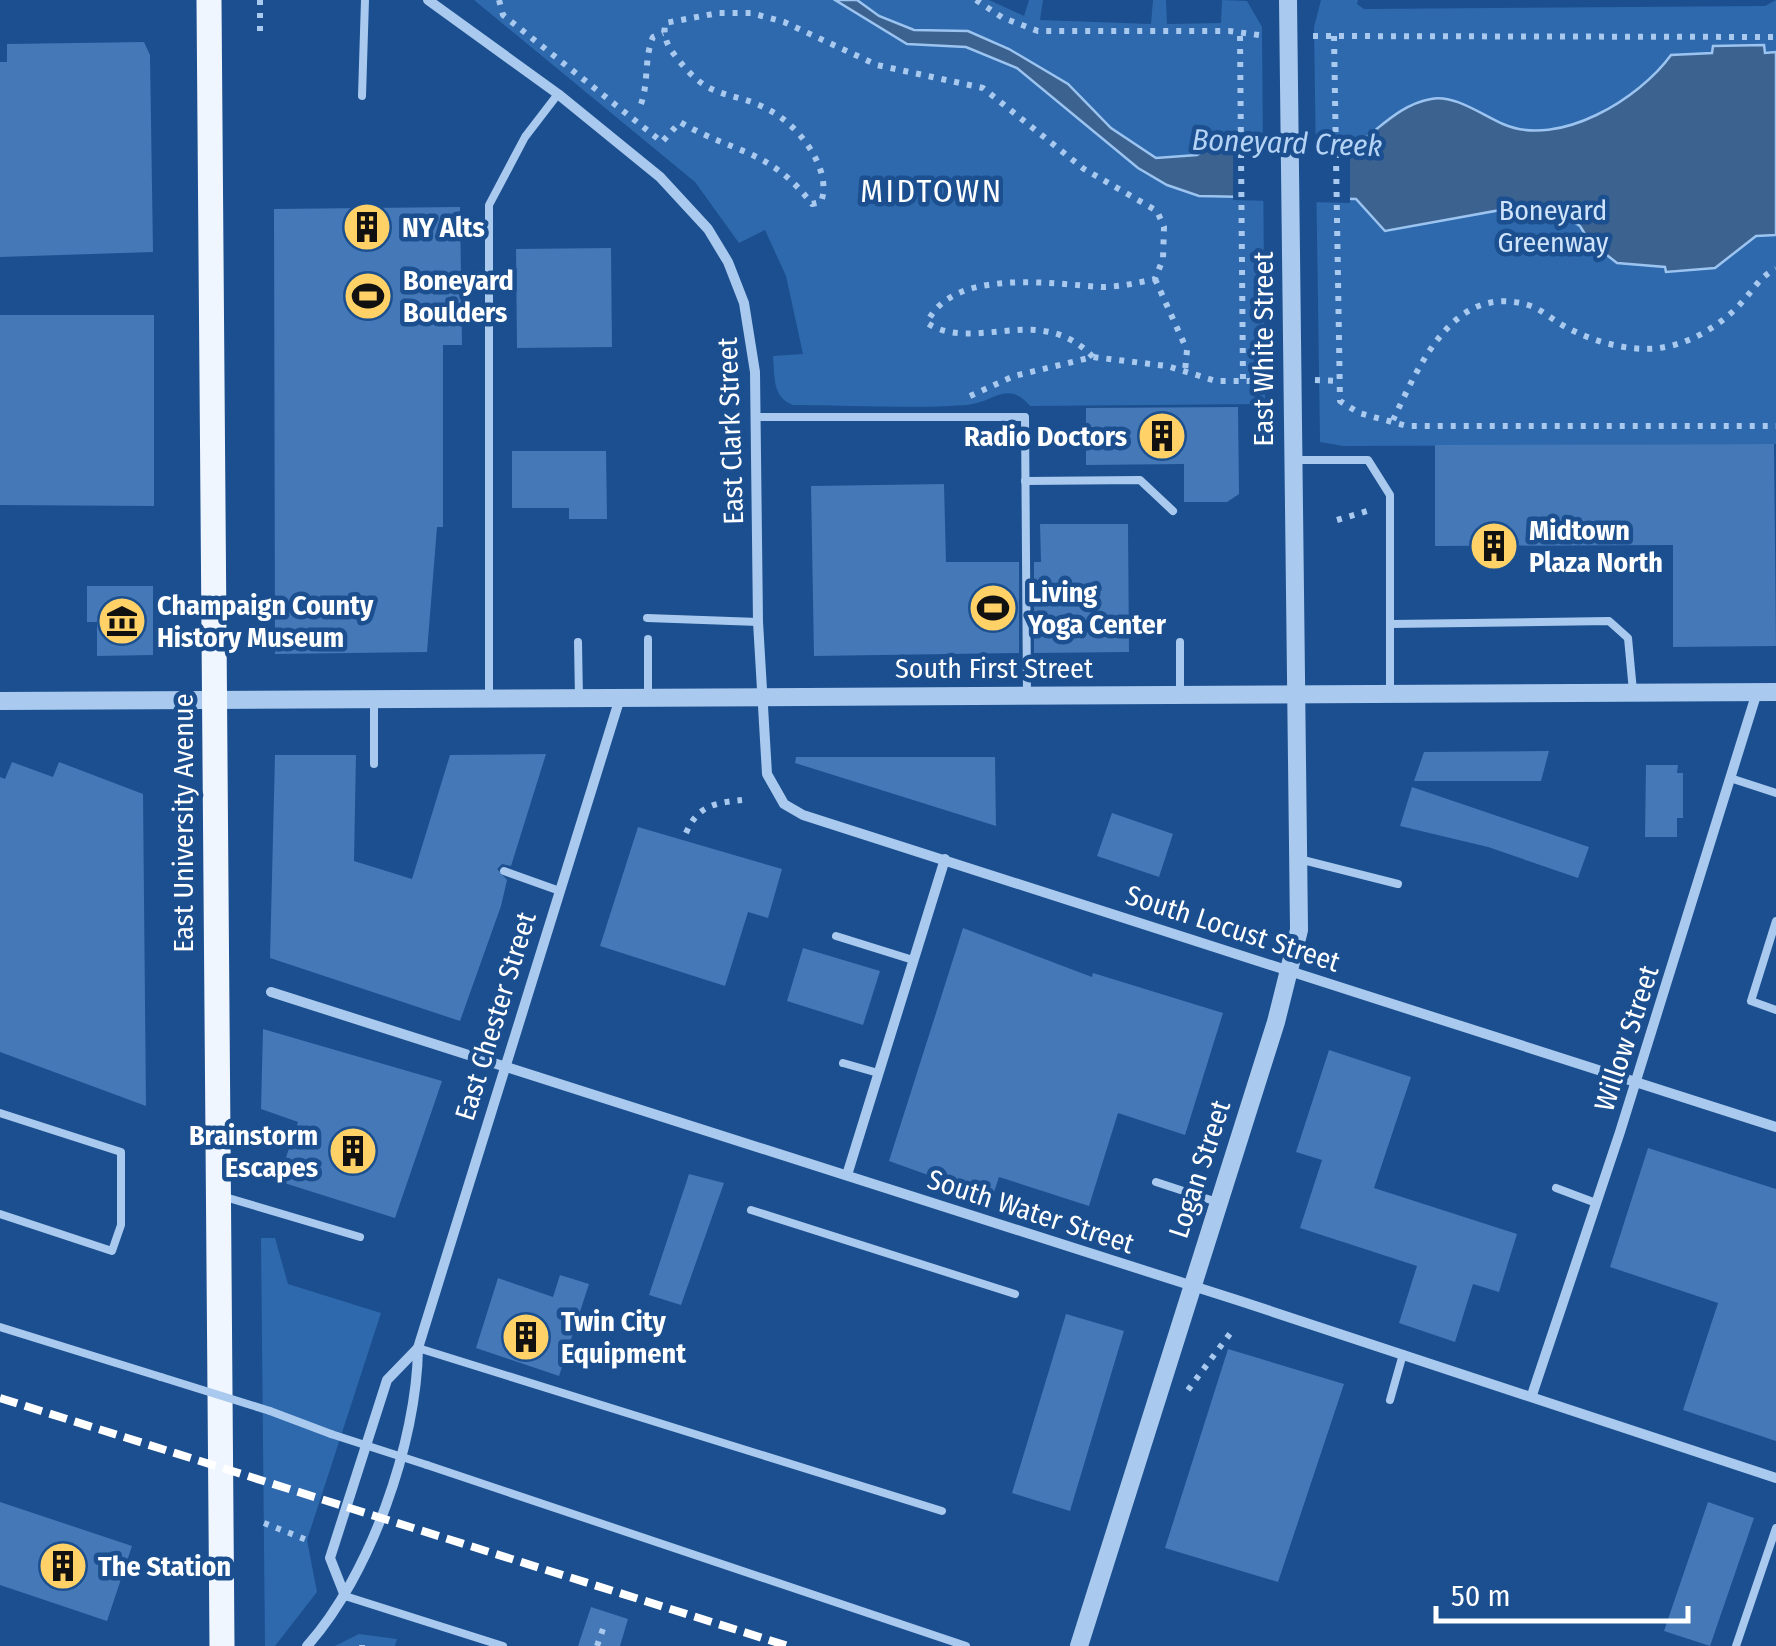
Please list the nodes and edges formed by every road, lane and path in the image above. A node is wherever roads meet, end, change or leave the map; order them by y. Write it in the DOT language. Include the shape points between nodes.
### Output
graph roads {
  1 [pos="209,0"];
  2 [pos="260,0"];
  3 [pos="365,0"];
  4 [pos="432,0"];
  5 [pos="499,0"];
  6 [pos="976,0"];
  7 [pos="1288,0"];
  8 [pos="260,33"];
  9 [pos="664,33"];
  10 [pos="1240,36"];
  11 [pos="1260,36"];
  12 [pos="1316,36"];
  13 [pos="1334,36"];
  14 [pos="1776,37"];
  15 [pos="558,94"];
  16 [pos="362,96"];
  17 [pos="641,104"];
  18 [pos="1776,269"];
  19 [pos="1155,279"];
  20 [pos="1092,357"];
  21 [pos="1185,372"];
  22 [pos="1316,380"];
  23 [pos="1243,381"];
  24 [pos="1265,381"];
  25 [pos="1339,381"];
  26 [pos="954,398"];
  27 [pos="755,416"];
  28 [pos="1393,420"];
  29 [pos="1776,426"];
  30 [pos="1291,460"];
  31 [pos="1025,481"];
  32 [pos="1375,508"];
  33 [pos="1172,511"];
  34 [pos="1337,520"];
  35 [pos="647,618"];
  36 [pos="758,622"];
  37 [pos="1391,624"];
  38 [pos="648,639"];
  39 [pos="578,642"];
  40 [pos="1180,642"];
  41 [pos="1633,692"];
  42 [pos="1767,692"];
  43 [pos="1027,695"];
  44 [pos="760,696"];
  45 [pos="1180,696"];
  46 [pos="1390,696"];
  47 [pos="1296,697"];
  48 [pos="620,698"];
  49 [pos="648,698"];
  50 [pos="579,699"];
  51 [pos="0,701"];
  52 [pos="374,701"];
  53 [pos="489,701"];
  54 [pos="212,702"];
  55 [pos="374,764"];
  56 [pos="1730,778"];
  57 [pos="1776,793"];
  58 [pos="742,800"];
  59 [pos="686,833"];
  60 [pos="945,859"];
  61 [pos="1299,859"];
  62 [pos="504,871"];
  63 [pos="1398,884"];
  64 [pos="557,890"];
  65 [pos="1776,921"];
  66 [pos="836,936"];
  67 [pos="913,960"];
  68 [pos="1290,969"];
  69 [pos="271,992"];
  70 [pos="1776,1010"];
  71 [pos="843,1063"];
  72 [pos="503,1065"];
  73 [pos="878,1073"];
  74 [pos="1635,1083"];
  75 [pos="0,1113"];
  76 [pos="1776,1127"];
  77 [pos="847,1175"];
  78 [pos="1156,1182"];
  79 [pos="1556,1188"];
  80 [pos="216,1194"];
  81 [pos="1218,1202"];
  82 [pos="1596,1203"];
  83 [pos="752,1210"];
  84 [pos="0,1214"];
  85 [pos="360,1237"];
  86 [pos="1190,1285"];
  87 [pos="1015,1294"];
  88 [pos="0,1327"];
  89 [pos="1232,1331"];
  90 [pos="418,1348"];
  91 [pos="1404,1354"];
  92 [pos="1187,1392"];
  93 [pos="1532,1395"];
  94 [pos="1390,1400"];
  95 [pos="1776,1478"];
  96 [pos="942,1511"];
  97 [pos="264,1524"];
  98 [pos="1776,1528"];
  99 [pos="307,1540"];
  100 [pos="345,1596"];
  101 [pos="604,1626"];
  102 [pos="222,1646"];
  103 [pos="307,1646"];
  104 [pos="503,1646"];
  105 [pos="597,1646"];
  106 [pos="966,1646"];
  107 [pos="1079,1646"];
  108 [pos="1736,1646"];
  1 -- 54 [label="main road, East University Avenue"];
  2 -- 8 [label="path"];
  3 -- 16 [label="lane"];
  4 -- 15 [label="street, East Clark Street"];
  5 -- 9 [label="path" via="503,14 662,142 680,122 766,158 812,204 821,202 821,169 790,126 770,110 693,80"];
  6 -- 10 [label="path" via="1038,31"];
  7 -- 30 [label="street, East White Street"];
  9 -- 17 [label="path" via="649,47"];
  9 -- 19 [label="path" via="665,23 752,13 877,65 983,88 1084,169 1158,210 1164,243"];
  10 -- 11 [label="path"];
  10 -- 23 [label="path"];
  12 -- 13 [label="path"];
  13 -- 14 [label="path"];
  13 -- 25 [label="path"];
  15 -- 27 [label="street, East Clark Street" via="660,177 708,229 744,303"];
  15 -- 53 [label="lane" via="524,138 489,206"];
  18 -- 28 [label="path" via="1722,322 1664,348 1636,350 1600,340 1531,306 1480,306 1442,331"];
  19 -- 20 [label="path" via="1102,287 1003,282 946,303 927,323 945,335 1029,328 1078,341"];
  19 -- 21 [label="path" via="1186,350"];
  20 -- 21 [label="path"];
  20 -- 26 [label="path"];
  21 -- 23 [label="path"];
  22 -- 25 [label="path"];
  23 -- 24 [label="path"];
  25 -- 28 [label="path" via="1340,401 1358,413"];
  27 -- 31 [label="lane" via="1025,416"];
  27 -- 36 [label="street, East Clark Street"];
  28 -- 29 [label="path" via="1407,426"];
  30 -- 37 [label="lane" via="1368,460 1390,495"];
  30 -- 47 [label="street, East White Street"];
  31 -- 33 [label="lane" via="1140,480"];
  31 -- 43 [label="lane"];
  32 -- 34 [label="path"];
  35 -- 36 [label="lane"];
  36 -- 44 [label="street, East Clark Street"];
  37 -- 41 [label="lane" via="1610,621 1628,638"];
  37 -- 46 [label="lane"];
  38 -- 49 [label="lane"];
  39 -- 50 [label="lane"];
  40 -- 45 [label="lane"];
  41 -- 42 [label="street, South First Street"];
  41 -- 46 [label="street, South First Street"];
  42 -- 56 [label="street, Willow Street"];
  43 -- 44 [label="street, South First Street"];
  43 -- 45 [label="street, South First Street"];
  44 -- 49 [label="street, South First Street"];
  44 -- 60 [label="street, South Locust Street" via="766,774 784,804"];
  45 -- 47 [label="street, South First Street"];
  46 -- 47 [label="street, South First Street"];
  47 -- 61 [label="street, Logan Street"];
  48 -- 49 [label="street, South First Street"];
  48 -- 50 [label="street, South First Street"];
  48 -- 64 [label="street, East Chester Street"];
  50 -- 53 [label="street, South First Street"];
  51 -- 54 [label="street, South First Street"];
  52 -- 53 [label="street, South First Street"];
  52 -- 54 [label="street, South First Street"];
  52 -- 55 [label="lane"];
  54 -- 80 [label="main road, East University Avenue"];
  56 -- 57 [label="lane"];
  56 -- 74 [label="street, Willow Street"];
  58 -- 59 [label="path" via="708,804"];
  60 -- 67 [label="street"];
  60 -- 68 [label="street, South Locust Street"];
  61 -- 63 [label="lane"];
  61 -- 68 [label="street, Logan Street" via="1299,930"];
  62 -- 64 [label="lane"];
  64 -- 72 [label="street, East Chester Street"];
  65 -- 70 [label="lane" via="1751,1001"];
  66 -- 67 [label="lane"];
  67 -- 73 [label="street"];
  68 -- 74 [label="street, South Locust Street"];
  68 -- 81 [label="street, Logan Street"];
  69 -- 72 [label="street, South Water Street"];
  71 -- 73 [label="lane"];
  72 -- 77 [label="street, South Water Street"];
  72 -- 90 [label="street, East Chester Street"];
  73 -- 77 [label="street"];
  74 -- 76 [label="street, South Locust Street"];
  74 -- 82 [label="street, Willow Street"];
  75 -- 84 [label="lane" via="121,1152 121,1226 112,1251"];
  77 -- 86 [label="street, South Water Street"];
  78 -- 81 [label="lane"];
  79 -- 82 [label="lane"];
  80 -- 85 [label="lane"];
  80 -- 102 [label="main road, East University Avenue"];
  81 -- 86 [label="street, Logan Street"];
  82 -- 93 [label="street, Willow Street"];
  83 -- 87 [label="lane"];
  86 -- 91 [label="street, South Water Street"];
  86 -- 107 [label="street, Logan Street"];
  88 -- 106 [label="lane, bridge"];
  89 -- 92 [label="path"];
  90 -- 96 [label="lane"];
  90 -- 100 [label="street, East Chester Street" via="418,1395 362,1570"];
  90 -- 100 [label="street, East Chester Street" via="387,1380 330,1558"];
  91 -- 93 [label="street, South Water Street"];
  91 -- 94 [label="lane"];
  93 -- 95 [label="street, South Water Street"];
  97 -- 99 [label="path"];
  98 -- 108 [label="lane"];
  100 -- 103 [label="street, East Chester Street"];
  100 -- 104 [label="lane"];
  101 -- 105 [label="path"];
}
